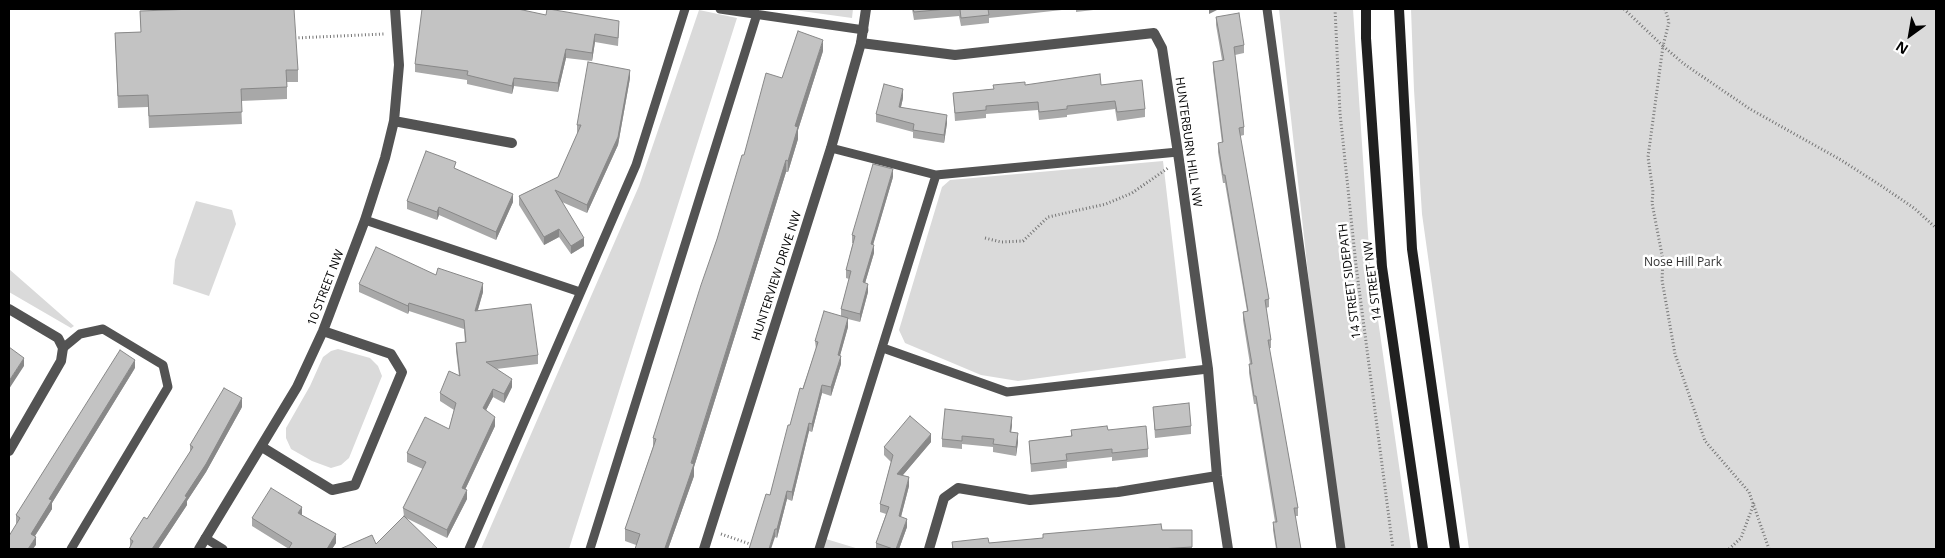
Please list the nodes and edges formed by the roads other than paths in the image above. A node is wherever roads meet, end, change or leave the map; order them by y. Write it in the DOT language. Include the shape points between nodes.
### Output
graph roads {
  1 [pos="395,9"];
  2 [pos="685,9"];
  3 [pos="720,9"];
  4 [pos="866,9"];
  5 [pos="1267,9"];
  6 [pos="1366,9"];
  7 [pos="1399,9"];
  8 [pos="757,14"];
  9 [pos="864,30"];
  10 [pos="861,43"];
  11 [pos="394,121"];
  12 [pos="512,143"];
  13 [pos="831,148"];
  14 [pos="1178,156"];
  15 [pos="936,175"];
  16 [pos="365,220"];
  17 [pos="580,292"];
  18 [pos="9,309"];
  19 [pos="323,331"];
  20 [pos="64,348"];
  21 [pos="883,348"];
  22 [pos="1208,369"];
  23 [pos="11,444"];
  24 [pos="262,447"];
  25 [pos="1217,476"];
  26 [pos="205,538"];
  27 [pos="71,549"];
  28 [pos="198,549"];
  29 [pos="223,549"];
  30 [pos="469,549"];
  31 [pos="590,549"];
  32 [pos="704,549"];
  33 [pos="819,549"];
  34 [pos="929,549"];
  35 [pos="1228,549"];
  36 [pos="1341,549"];
  37 [pos="1423,549"];
  38 [pos="1455,549"];
  1 -- 11 [label="street, 10 STREET NW" via="399,65"];
  2 -- 17 [label="lane" via="636,164"];
  3 -- 8 [label="lane"];
  4 -- 9 [label="street, HUNTERVIEW DRIVE NW"];
  5 -- 36 [label="lane"];
  6 -- 37 [label="main road, 14 STREET NW" via="1382,267"];
  7 -- 38 [label="main road" via="1412,249"];
  8 -- 9 [label="lane"];
  8 -- 31 [label="lane"];
  9 -- 10 [label="street, HUNTERVIEW DRIVE NW"];
  10 -- 13 [label="street, HUNTERVIEW DRIVE NW"];
  10 -- 14 [label="street, HUNTERBURN HILL NW" via="955,56 1154,33 1162,48"];
  11 -- 12 [label="street"];
  11 -- 16 [label="street, 10 STREET NW"];
  13 -- 15 [label="lane"];
  13 -- 32 [label="street, HUNTERVIEW DRIVE NW"];
  14 -- 15 [label="lane"];
  14 -- 22 [label="street, HUNTERBURN HILL NW"];
  15 -- 21 [label="lane"];
  16 -- 17 [label="lane"];
  16 -- 19 [label="street, 10 STREET NW"];
  17 -- 30 [label="lane"];
  18 -- 20 [label="street" via="58,338"];
  19 -- 24 [label="street, 10 STREET NW" via="297,387"];
  19 -- 24 [label="street" via="391,354 402,372 355,485 332,490"];
  20 -- 23 [label="street" via="61,361"];
  20 -- 27 [label="lane" via="80,334 103,330 163,365 168,387"];
  21 -- 22 [label="lane" via="1007,392"];
  21 -- 33 [label="lane"];
  22 -- 25 [label="street, HUNTERBURN HILL NW"];
  24 -- 26 [label="street, 10 STREET NW"];
  25 -- 34 [label="street" via="1118,492 1030,500 958,488 944,498"];
  25 -- 35 [label="street, HUNTERBURN HILL NW"];
  26 -- 28 [label="street, 10 STREET NW"];
  26 -- 29 [label="lane"];
}
